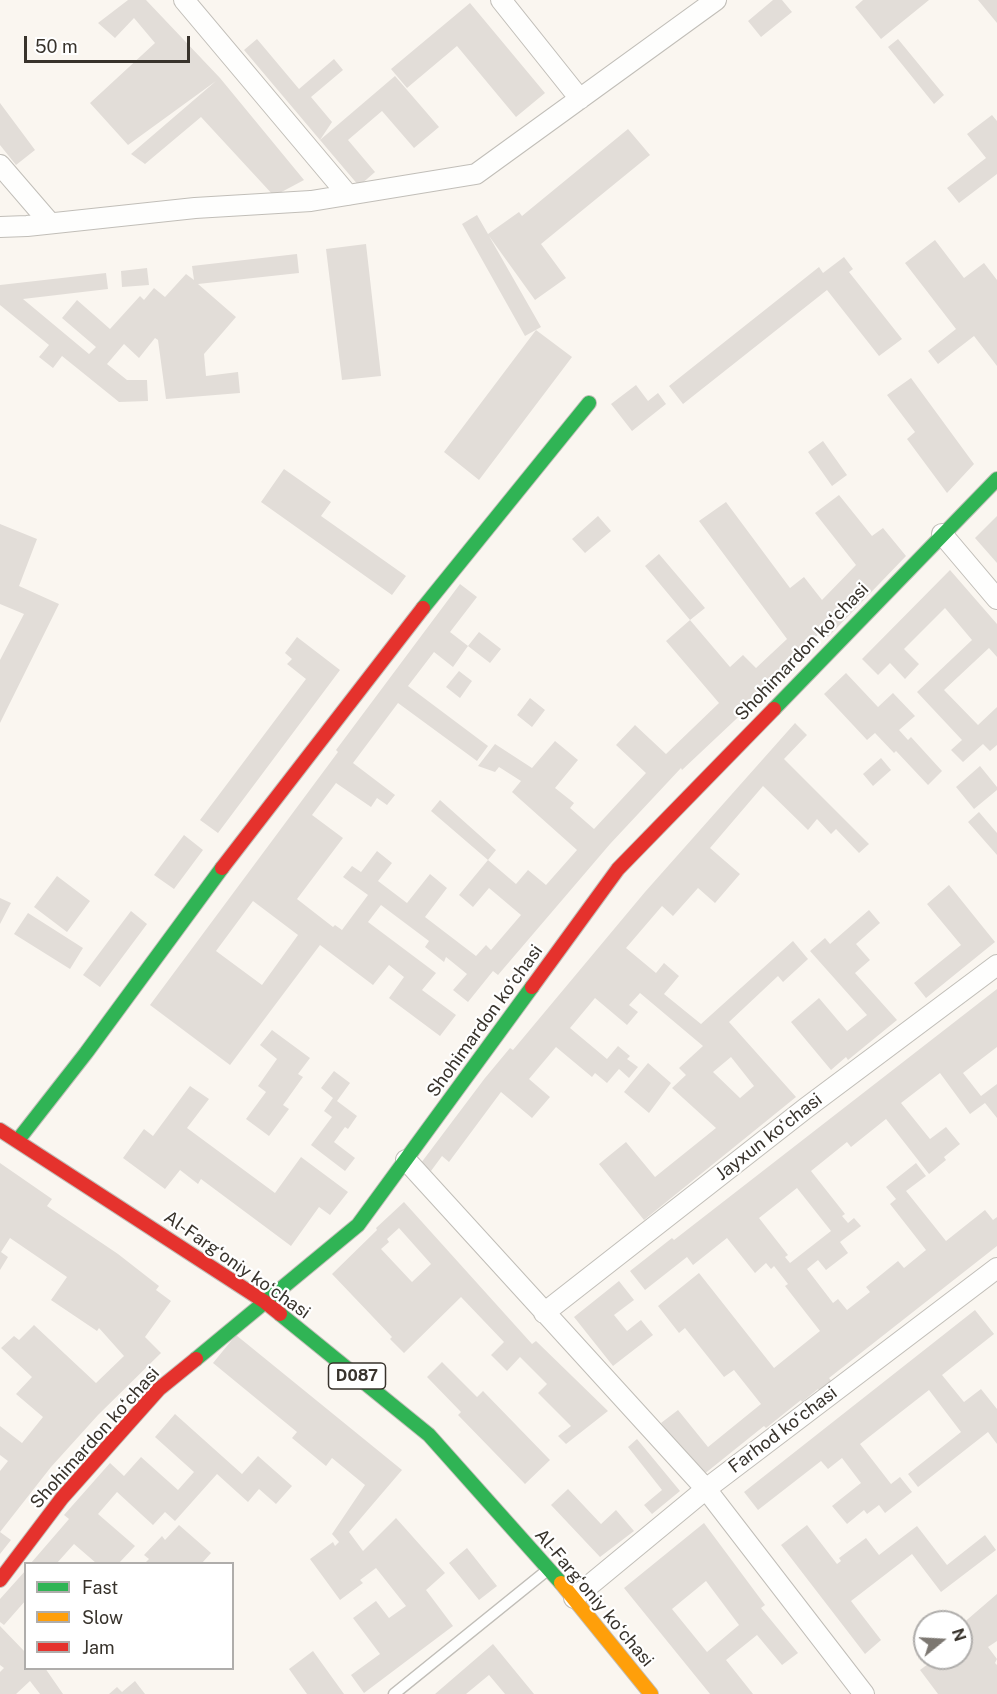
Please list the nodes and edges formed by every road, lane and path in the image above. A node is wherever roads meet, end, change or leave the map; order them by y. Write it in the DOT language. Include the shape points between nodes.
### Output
graph roads {
  1 [pos="184,0"];
  2 [pos="501,0"];
  3 [pos="716,0"];
  4 [pos="580,99"];
  5 [pos="0,165"];
  6 [pos="348,195"];
  7 [pos="50,223"];
  8 [pos="0,226"];
  9 [pos="589,403"];
  10 [pos="997,479"];
  11 [pos="942,534"];
  12 [pos="997,599"];
  13 [pos="997,965"];
  14 [pos="0,1130"];
  15 [pos="18,1140"];
  16 [pos="406,1160"];
  17 [pos="997,1268"];
  18 [pos="265,1302"];
  19 [pos="544,1313"];
  20 [pos="706,1489"];
  21 [pos="548,1569"];
  22 [pos="0,1580"];
  23 [pos="574,1598"];
  24 [pos="394,1694"];
  25 [pos="651,1694"];
  26 [pos="864,1694"];
  1 -- 6 [label="street"];
  2 -- 4 [label="street"];
  3 -- 4 [label="street"];
  4 -- 6 [label="street" via="476,174"];
  5 -- 7 [label="street"];
  6 -- 7 [label="street"];
  7 -- 8 [label="street"];
  9 -- 15 [label="street" via="237,846"];
  10 -- 11 [label="street, Shohimardon koʻchasi"];
  11 -- 12 [label="street"];
  11 -- 16 [label="street, Shohimardon koʻchasi" via="618,869"];
  13 -- 19 [label="street, Jayxun koʻchasi"];
  14 -- 15 [label="street, Al-Fargʻoniy koʻchasi / D087"];
  15 -- 18 [label="street, Al-Fargʻoniy koʻchasi / D087"];
  16 -- 18 [label="street, Shohimardon koʻchasi" via="358,1225"];
  16 -- 19 [label="street"];
  17 -- 20 [label="street, Farhod koʻchasi"];
  18 -- 21 [label="street, Al-Fargʻoniy koʻchasi / D087" via="429,1435"];
  18 -- 22 [label="street, Shohimardon koʻchasi" via="159,1389 62,1498"];
  19 -- 20 [label="street"];
  20 -- 23 [label="street, Farhod koʻchasi"];
  20 -- 26 [label="street"];
  21 -- 23 [label="street, Al-Fargʻoniy koʻchasi / D087"];
  21 -- 24 [label="lane"];
  23 -- 25 [label="street, Al-Fargʻoniy koʻchasi / D087"];
}
